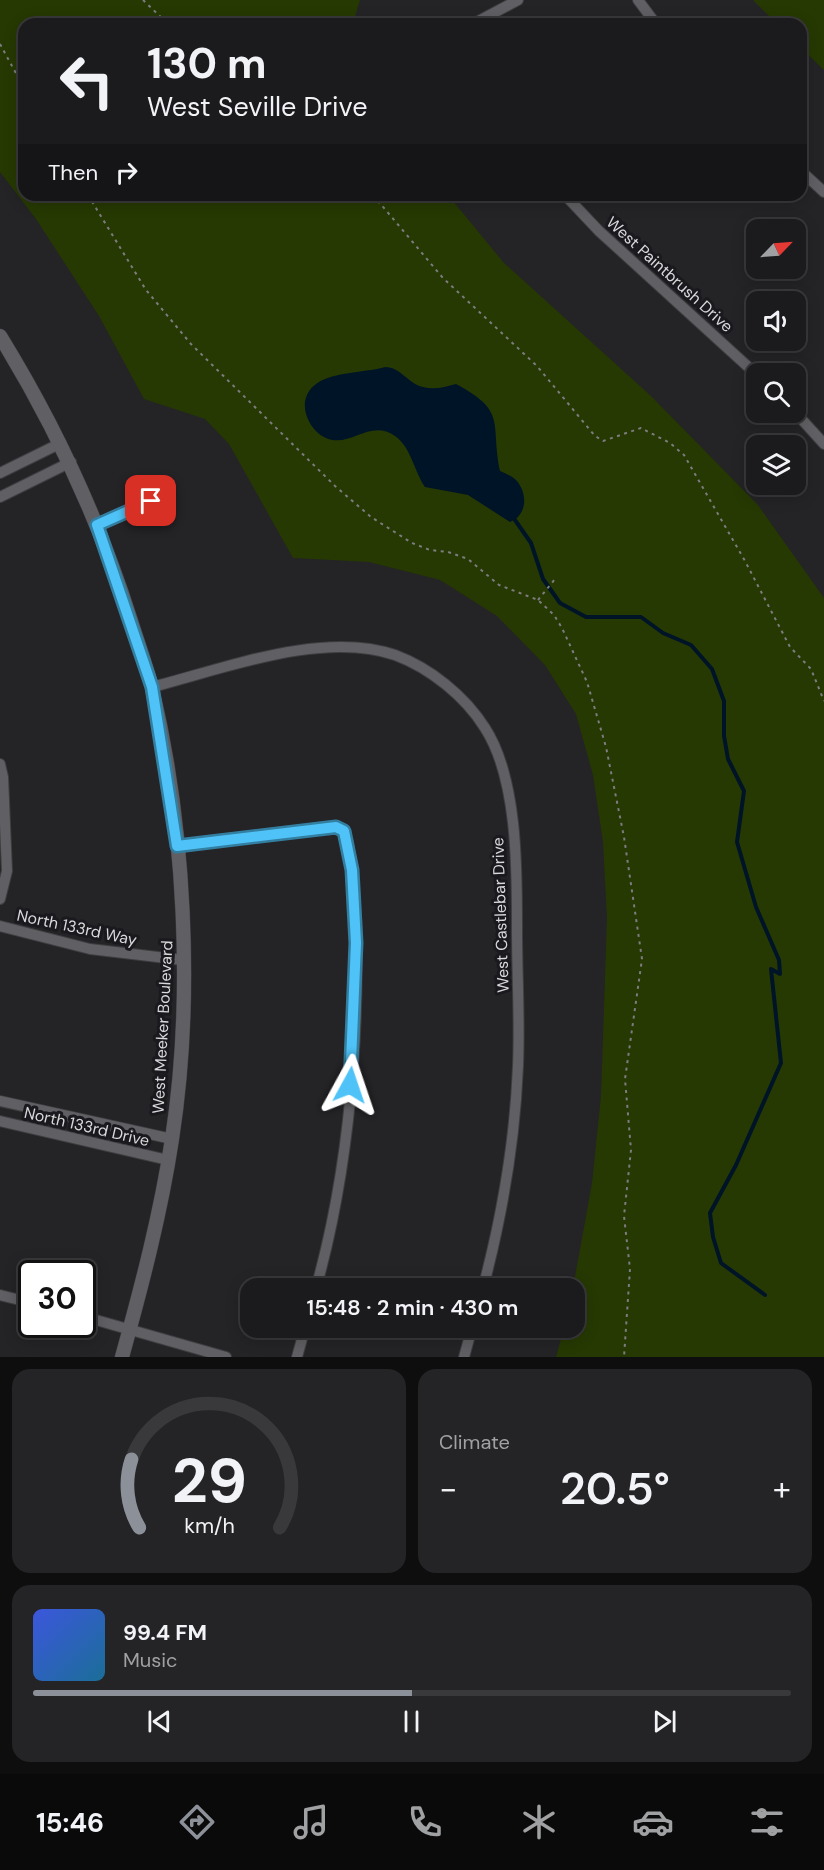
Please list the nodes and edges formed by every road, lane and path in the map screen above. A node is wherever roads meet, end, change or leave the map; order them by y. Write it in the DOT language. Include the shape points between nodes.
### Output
graph roads {
  1 [pos="143,0"];
  2 [pos="518,0"];
  3 [pos="638,0"];
  4 [pos="162,18"];
  5 [pos="484,18"];
  6 [pos="652,18"];
  7 [pos="0,44"];
  8 [pos="18,77"];
  9 [pos="807,176"];
  10 [pos="824,192"];
  11 [pos="378,201"];
  12 [pos="571,201"];
  13 [pos="0,336"];
  14 [pos="746,365"];
  15 [pos="805,423"];
  16 [pos="61,443"];
  17 [pos="824,444"];
  18 [pos="71,462"];
  19 [pos="0,473"];
  20 [pos="0,497"];
  21 [pos="151,501"];
  22 [pos="97,525"];
  23 [pos="555,579"];
  24 [pos="538,600"];
  25 [pos="152,687"];
  26 [pos="824,701"];
  27 [pos="0,764"];
  28 [pos="177,846"];
  29 [pos="0,899"];
  30 [pos="0,926"];
  31 [pos="183,960"];
  32 [pos="3,1102"];
  33 [pos="0,1120"];
  34 [pos="172,1139"];
  35 [pos="168,1160"];
  36 [pos="318,1278"];
  37 [pos="486,1278"];
  38 [pos="0,1294"];
  39 [pos="18,1299"];
  40 [pos="96,1320"];
  41 [pos="130,1329"];
  42 [pos="302,1338"];
  43 [pos="469,1338"];
  44 [pos="122,1357"];
  45 [pos="226,1357"];
  46 [pos="297,1357"];
  47 [pos="464,1357"];
  1 -- 4 [label="path"];
  2 -- 5 [label="street"];
  3 -- 6 [label="street"];
  7 -- 8 [label="path"];
  9 -- 10 [label="street"];
  11 -- 26 [label="path" via="443,279 537,366 595,436 603,441 640,428 684,455 790,647 811,669"];
  12 -- 14 [label="street, West Paintbrush Drive"];
  13 -- 16 [label="street, West Meeker Boulevard"];
  15 -- 17 [label="street"];
  16 -- 18 [label="street, West Meeker Boulevard"];
  16 -- 19 [label="street"];
  18 -- 20 [label="street"];
  18 -- 22 [label="street, West Meeker Boulevard"];
  21 -- 22 [label="street"];
  22 -- 25 [label="street, West Meeker Boulevard"];
  23 -- 24 [label="path"];
  25 -- 28 [label="street, West Meeker Boulevard"];
  25 -- 37 [label="street, West Castlebar Drive" via="297,650 349,646 395,656 449,685 485,728 503,771 516,866 518,1066 512,1142"];
  27 -- 29 [label="street" via="7,830 7,871"];
  28 -- 31 [label="street, West Meeker Boulevard"];
  28 -- 36 [label="street" via="336,827 344,831 348,842 356,943 352,1062 335,1202"];
  30 -- 31 [label="street, North 133rd Way" via="90,949"];
  31 -- 34 [label="street, West Meeker Boulevard" via="181,1048"];
  32 -- 33 [label="street, North 133rd Drive"];
  32 -- 34 [label="street, North 133rd Drive"];
  33 -- 35 [label="street, North 133rd Drive"];
  34 -- 35 [label="street, West Meeker Boulevard"];
  35 -- 41 [label="street, West Meeker Boulevard"];
  38 -- 39 [label="street"];
  40 -- 41 [label="street"];
  41 -- 44 [label="street, West Meeker Boulevard"];
  41 -- 45 [label="street"];
  42 -- 46 [label="street"];
  43 -- 47 [label="street"];
}
